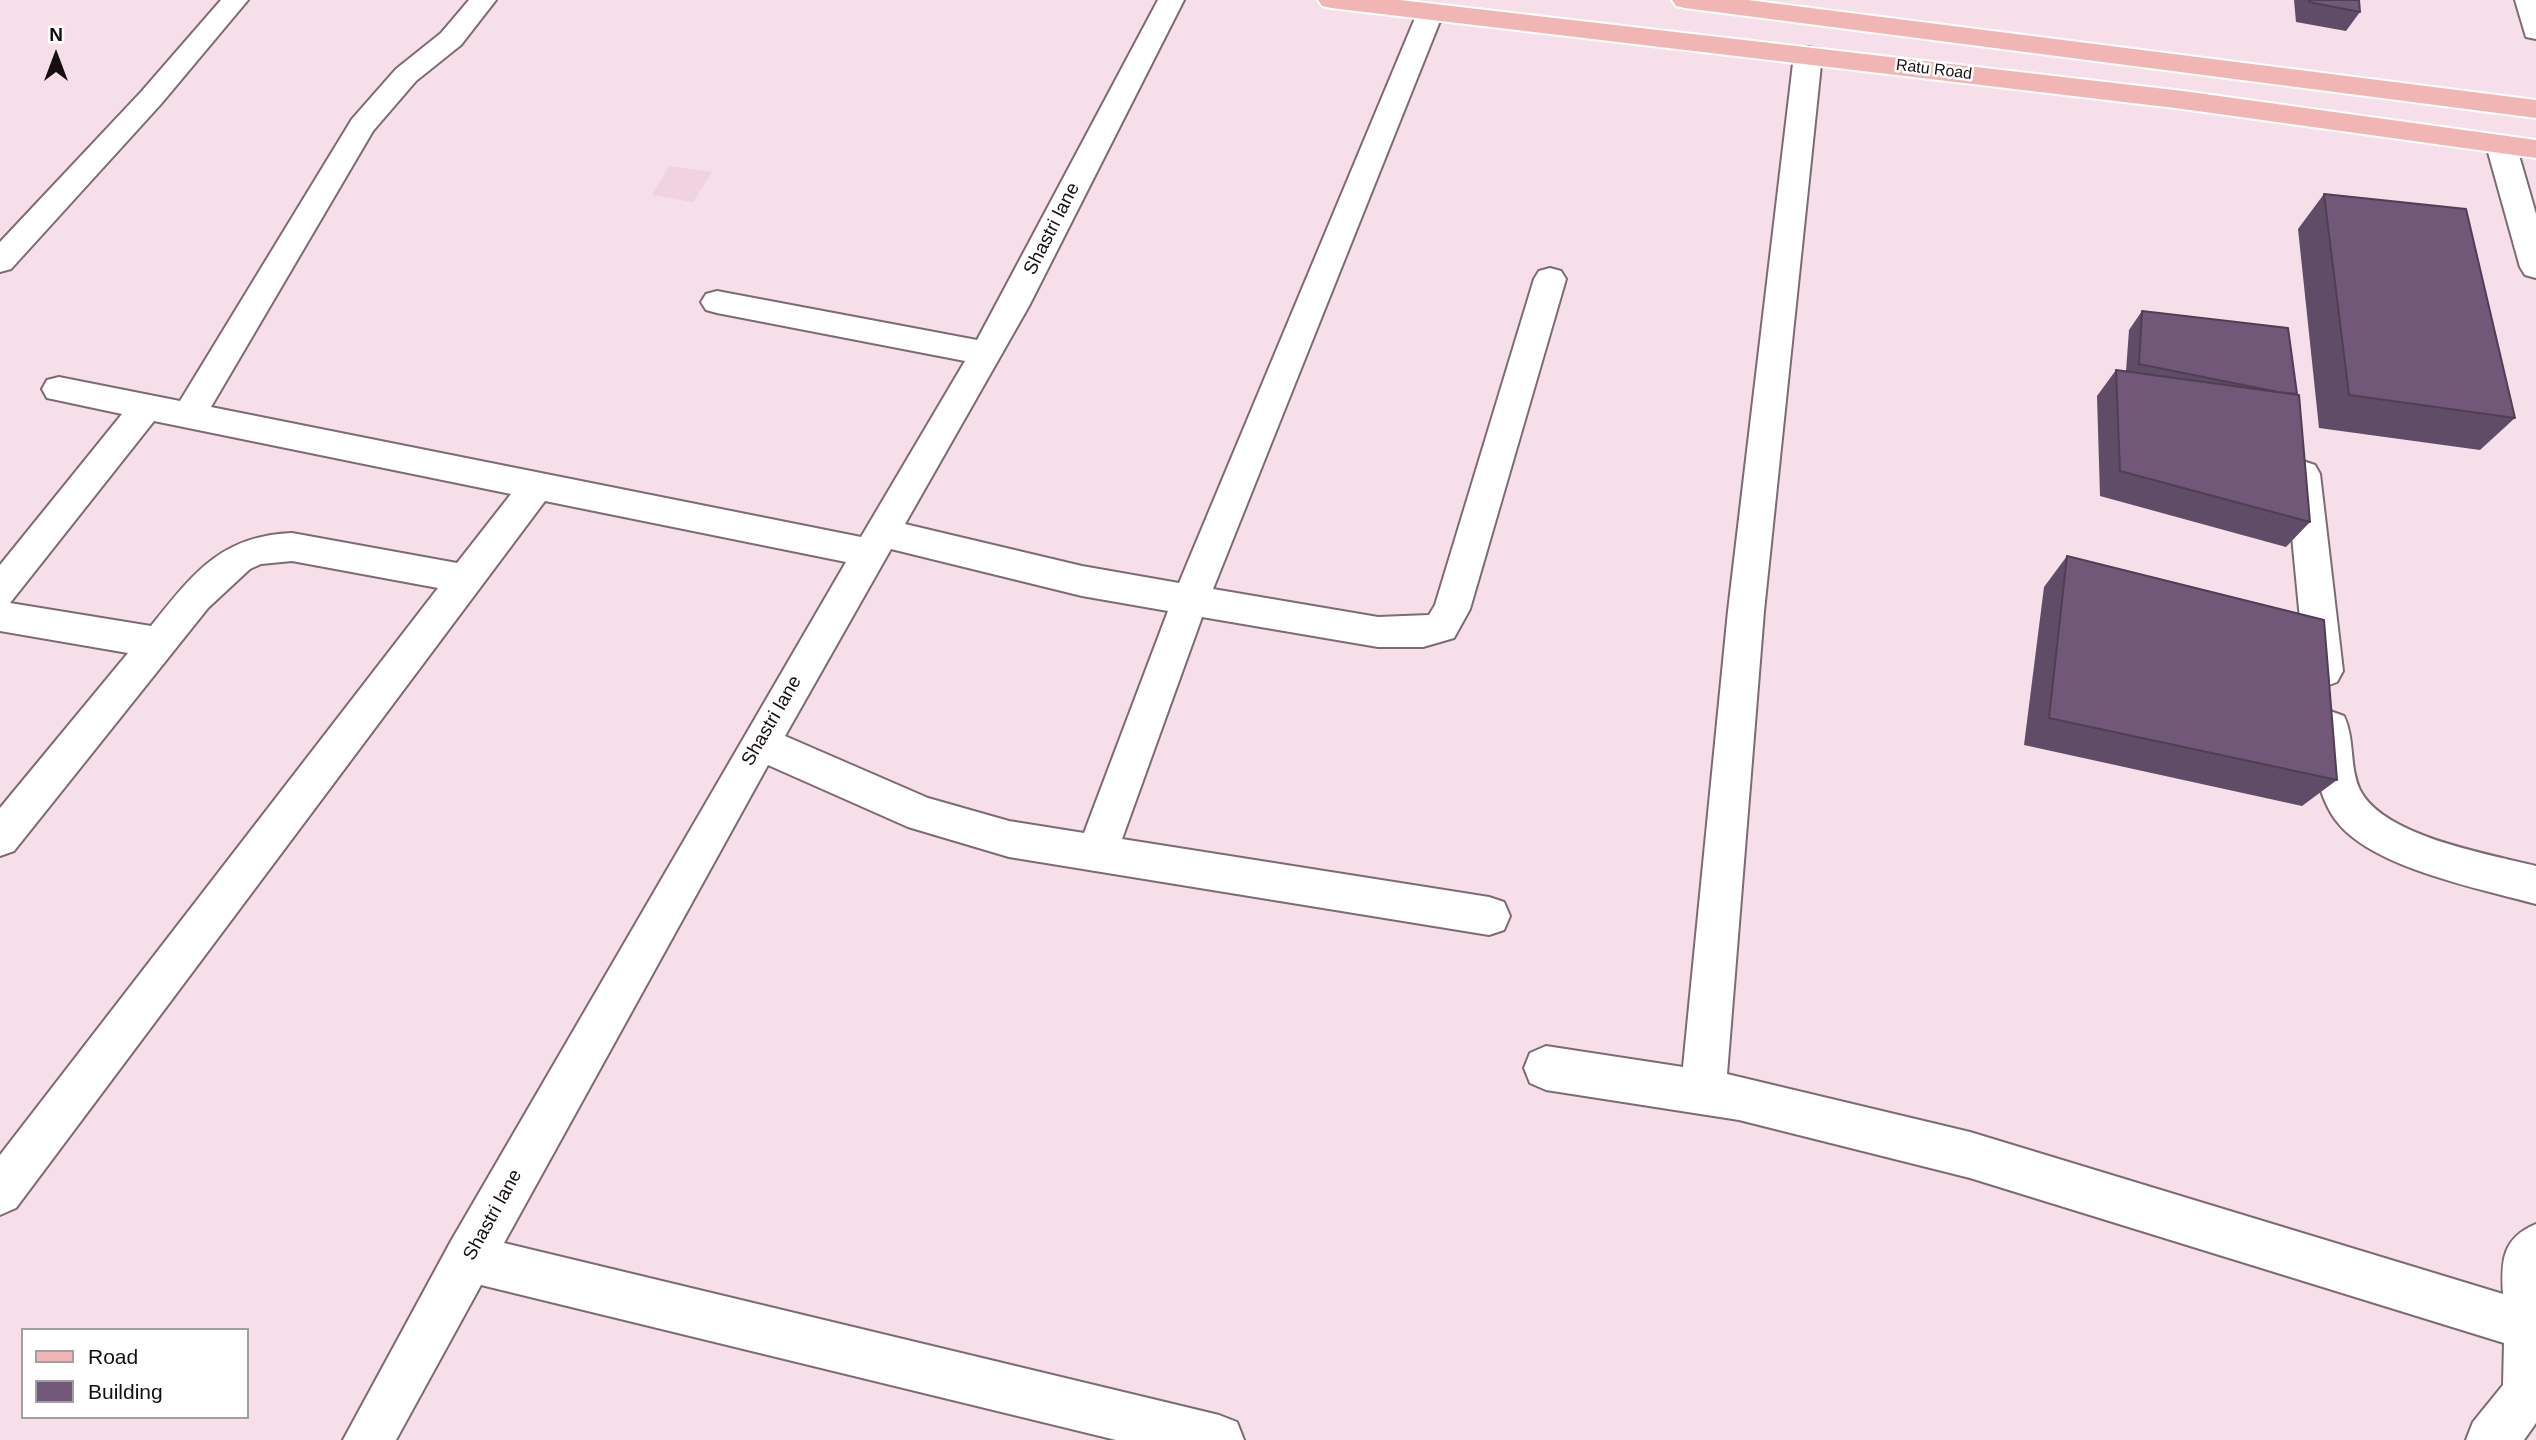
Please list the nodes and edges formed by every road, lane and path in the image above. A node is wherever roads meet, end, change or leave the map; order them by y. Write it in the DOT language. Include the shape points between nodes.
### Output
graph roads {
  1 [pos="235,0"];
  2 [pos="483,0"];
  3 [pos="1171,0"];
  4 [pos="1331,0"];
  5 [pos="1488,0"];
  6 [pos="1685,0"];
  7 [pos="1826,0"];
  8 [pos="2528,0"];
  9 [pos="1431,11"];
  10 [pos="2536,31"];
  11 [pos="1808,55"];
  12 [pos="2536,91"];
  13 [pos="2536,109"];
  14 [pos="2536,132"];
  15 [pos="2501,145"];
  16 [pos="2536,149"];
  17 [pos="0,261"];
  18 [pos="2536,267"];
  19 [pos="1550,279"];
  20 [pos="717,302"];
  21 [pos="986,353"];
  22 [pos="59,389"];
  23 [pos="147,406"];
  24 [pos="189,415"];
  25 [pos="2300,441"];
  26 [pos="537,485"];
  27 [pos="876,543"];
  28 [pos="465,579"];
  29 [pos="0,591"];
  30 [pos="1191,598"];
  31 [pos="0,616"];
  32 [pos="157,642"];
  33 [pos="760,743"];
  34 [pos="0,838"];
  35 [pos="1097,851"];
  36 [pos="2536,885"];
  37 [pos="1489,916"];
  38 [pos="1546,1068"];
  39 [pos="1703,1092"];
  40 [pos="0,1192"];
  41 [pos="2536,1248"];
  42 [pos="468,1258"];
  43 [pos="2528,1326"];
  44 [pos="368,1440"];
  45 [pos="1219,1440"];
  46 [pos="2491,1440"];
  1 -- 17 [label="street" via="151,99"];
  2 -- 24 [label="street" via="451,39 406,75 362,126"];
  3 -- 21 [label="street, Shastri lane"];
  4 -- 9 [label="main road, Ratu Road"];
  5 -- 14 [label="main road"];
  6 -- 13 [label="main road"];
  7 -- 12 [label="main road"];
  8 -- 10 [label="street"];
  9 -- 11 [label="main road, Ratu Road"];
  9 -- 30 [label="street"];
  11 -- 15 [label="main road, Ratu Road" via="2183,100"];
  11 -- 39 [label="street" via="1746,611"];
  15 -- 16 [label="main road, Ratu Road"];
  15 -- 18 [label="street"];
  19 -- 30 [label="street" via="1452,609 1441,627 1423,632 1378,632"];
  20 -- 21 [label="street"];
  21 -- 27 [label="street, Shastri lane"];
  22 -- 23 [label="street"];
  23 -- 24 [label="street"];
  23 -- 29 [label="street"];
  24 -- 26 [label="street"];
  25 -- 36 [label="street" via="2334,771 2351,810 2381,837"];
  26 -- 27 [label="street"];
  26 -- 28 [label="street"];
  27 -- 30 [label="street"];
  27 -- 33 [label="street, Shastri lane"];
  28 -- 32 [label="street" via="292,547 270,547 243,553 217,573"];
  28 -- 40 [label="street"];
  30 -- 35 [label="street"];
  31 -- 32 [label="street"];
  32 -- 34 [label="street"];
  33 -- 35 [label="street" via="922,814 1009,839"];
  33 -- 42 [label="street, Shastri lane"];
  35 -- 37 [label="street"];
  38 -- 39 [label="street"];
  39 -- 43 [label="street" via="1970,1155"];
  41 -- 43 [label="street" via="2525,1264"];
  42 -- 44 [label="street, Shastri lane"];
  42 -- 45 [label="street"];
  43 -- 46 [label="street" via="2530,1381 2521,1407"];
}
